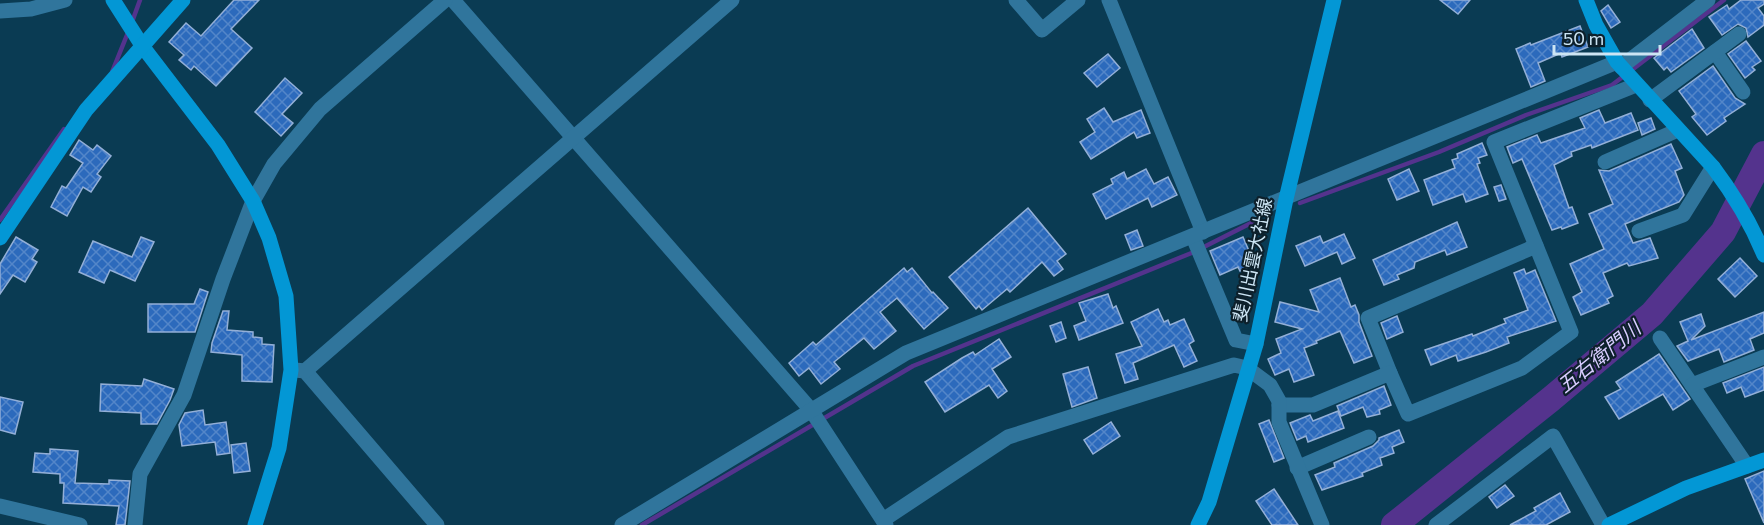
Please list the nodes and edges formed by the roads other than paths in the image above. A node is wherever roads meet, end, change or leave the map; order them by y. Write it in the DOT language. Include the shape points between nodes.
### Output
graph roads {
  1 [pos="65,0"];
  2 [pos="113,0"];
  3 [pos="183,0"];
  4 [pos="445,0"];
  5 [pos="453,0"];
  6 [pos="732,0"];
  7 [pos="1016,0"];
  8 [pos="1078,0"];
  9 [pos="1109,0"];
  10 [pos="1334,0"];
  11 [pos="1586,0"];
  12 [pos="1708,0"];
  13 [pos="0,11"];
  14 [pos="1739,34"];
  15 [pos="143,47"];
  16 [pos="1715,52"];
  17 [pos="1619,65"];
  18 [pos="1636,85"];
  19 [pos="1743,92"];
  20 [pos="1650,99"];
  21 [pos="1678,130"];
  22 [pos="573,137"];
  23 [pos="1605,162"];
  24 [pos="1713,168"];
  25 [pos="1286,198"];
  26 [pos="253,201"];
  27 [pos="1639,231"];
  28 [pos="1198,235"];
  29 [pos="0,238"];
  30 [pos="1536,246"];
  31 [pos="1764,255"];
  32 [pos="1660,338"];
  33 [pos="1256,344"];
  34 [pos="1764,357"];
  35 [pos="1247,368"];
  36 [pos="298,371"];
  37 [pos="1390,373"];
  38 [pos="1692,385"];
  39 [pos="1279,405"];
  40 [pos="812,410"];
  41 [pos="1369,437"];
  42 [pos="1764,460"];
  43 [pos="1748,466"];
  44 [pos="1297,468"];
  45 [pos="0,506"];
  46 [pos="884,523"];
  47 [pos="80,525"];
  48 [pos="135,525"];
  49 [pos="255,525"];
  50 [pos="437,525"];
  51 [pos="622,525"];
  52 [pos="1198,525"];
  53 [pos="1322,525"];
  54 [pos="1436,525"];
  55 [pos="1604,525"];
  56 [pos="1609,525"];
  1 -- 13 [label="street" via="31,9"];
  2 -- 15 [label="street"];
  3 -- 15 [label="street"];
  4 -- 26 [label="street" via="320,109 274,164"];
  5 -- 22 [label="street"];
  6 -- 22 [label="street"];
  7 -- 8 [label="street" via="1042,30"];
  9 -- 28 [label="street"];
  10 -- 25 [label="street, 斐川出雲大社線"];
  11 -- 17 [label="street"];
  12 -- 17 [label="street"];
  14 -- 16 [label="street"];
  15 -- 26 [label="street" via="218,145"];
  15 -- 29 [label="street" via="86,110"];
  16 -- 19 [label="street"];
  16 -- 20 [label="street"];
  17 -- 18 [label="street"];
  17 -- 25 [label="street"];
  18 -- 20 [label="street"];
  18 -- 30 [label="street" via="1494,142"];
  20 -- 21 [label="street"];
  21 -- 23 [label="street"];
  21 -- 24 [label="street"];
  22 -- 36 [label="street"];
  22 -- 40 [label="street"];
  24 -- 27 [label="street" via="1683,215"];
  24 -- 31 [label="street" via="1748,220"];
  25 -- 28 [label="street"];
  25 -- 33 [label="street, 斐川出雲大社線"];
  26 -- 36 [label="street" via="286,296"];
  26 -- 48 [label="street" via="184,395 141,474"];
  28 -- 33 [label="street" via="1236,340"];
  28 -- 40 [label="street" via="906,353"];
  30 -- 37 [label="street" via="1368,318"];
  30 -- 37 [label="street" via="1571,332 1522,368 1408,414"];
  32 -- 38 [label="street"];
  33 -- 35 [label="street, 斐川出雲大社線"];
  34 -- 38 [label="street"];
  35 -- 39 [label="street" via="1270,385"];
  35 -- 46 [label="street" via="1234,365 1008,437"];
  35 -- 52 [label="street, 斐川出雲大社線" via="1209,502"];
  36 -- 49 [label="street"];
  36 -- 50 [label="street"];
  37 -- 39 [label="street" via="1313,405"];
  38 -- 43 [label="street"];
  39 -- 44 [label="street" via="1279,422"];
  40 -- 46 [label="street"];
  40 -- 51 [label="street"];
  41 -- 44 [label="street"];
  42 -- 43 [label="street"];
  43 -- 56 [label="street" via="1686,488"];
  44 -- 53 [label="street"];
  45 -- 47 [label="street"];
  54 -- 55 [label="street" via="1553,436"];
}
